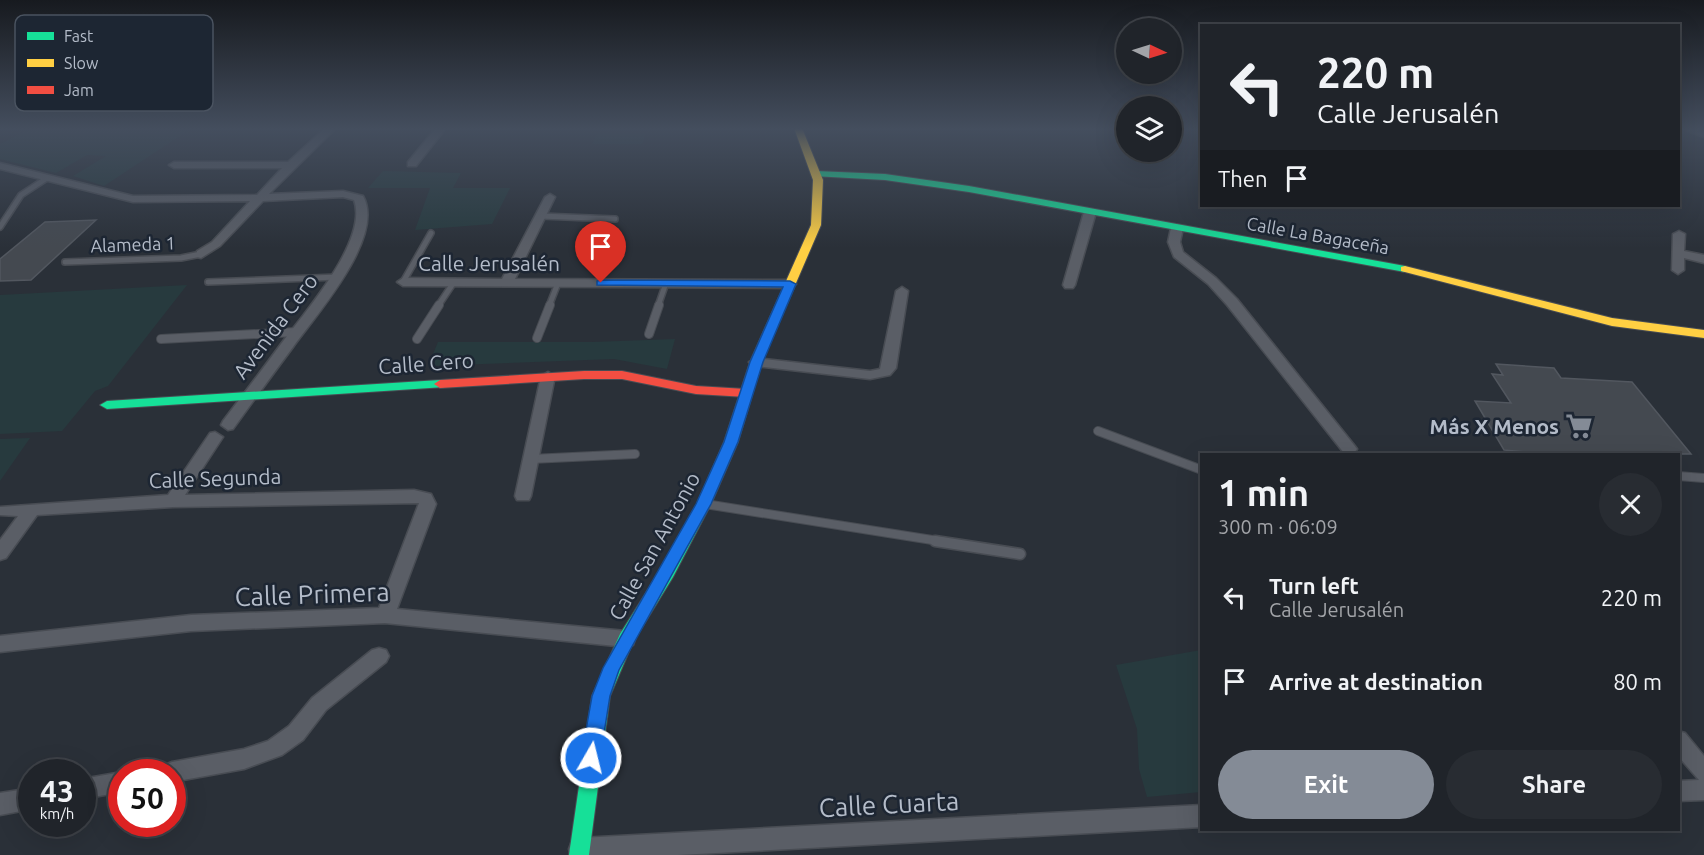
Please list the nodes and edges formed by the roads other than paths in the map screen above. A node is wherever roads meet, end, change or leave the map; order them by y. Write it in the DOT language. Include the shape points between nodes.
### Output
graph roads {
  1 [pos="7,168"];
  2 [pos="288,168"];
  3 [pos="814,168"];
  4 [pos="816,174"];
  5 [pos="47,178"];
  6 [pos="550,197"];
  7 [pos="259,198"];
  8 [pos="1090,212"];
  9 [pos="541,216"];
  10 [pos="615,219"];
  11 [pos="0,227"];
  12 [pos="1177,228"];
  13 [pos="431,233"];
  14 [pos="1679,234"];
  15 [pos="1678,253"];
  16 [pos="201,254"];
  17 [pos="1704,259"];
  18 [pos="65,262"];
  19 [pos="1678,270"];
  20 [pos="338,276"];
  21 [pos="208,282"];
  22 [pos="403,282"];
  23 [pos="454,282"];
  24 [pos="507,282"];
  25 [pos="558,283"];
  26 [pos="666,283"];
  27 [pos="790,284"];
  28 [pos="1070,285"];
  29 [pos="902,291"];
  30 [pos="296,332"];
  31 [pos="649,334"];
  32 [pos="1704,334"];
  33 [pos="537,338"];
  34 [pos="161,339"];
  35 [pos="417,339"];
  36 [pos="756,362"];
  37 [pos="548,376"];
  38 [pos="746,393"];
  39 [pos="250,396"];
  40 [pos="107,405"];
  41 [pos="228,425"];
  42 [pos="1098,431"];
  43 [pos="215,437"];
  44 [pos="1349,449"];
  45 [pos="635,454"];
  46 [pos="531,459"];
  47 [pos="1200,469"];
  48 [pos="1680,476"];
  49 [pos="1704,478"];
  50 [pos="523,496"];
  51 [pos="173,501"];
  52 [pos="704,504"];
  53 [pos="32,510"];
  54 [pos="6,511"];
  55 [pos="0,553"];
  56 [pos="1020,554"];
  57 [pos="385,615"];
  58 [pos="626,639"];
  59 [pos="0,644"];
  60 [pos="379,656"];
  61 [pos="1680,742"];
  62 [pos="186,769"];
  63 [pos="1704,772"];
  64 [pos="1704,790"];
  65 [pos="1680,791"];
  66 [pos="18,801"];
  67 [pos="0,804"];
  68 [pos="1200,816"];
  69 [pos="580,852"];
  1 -- 5 [label="street"];
  2 -- 7 [label="street"];
  3 -- 4 [label="street, Calle San Antonio"];
  4 -- 8 [label="street, Calle La Bagaceña" via="945,185"];
  4 -- 27 [label="street, Calle San Antonio" via="816,225"];
  5 -- 7 [label="street" via="133,199"];
  5 -- 11 [label="lane" via="21,195"];
  6 -- 9 [label="street"];
  7 -- 16 [label="street" via="216,244"];
  7 -- 20 [label="street, Avenida Cero" via="355,196 364,208 353,250"];
  8 -- 12 [label="street, Calle La Bagaceña"];
  8 -- 28 [label="street"];
  9 -- 10 [label="lane"];
  9 -- 24 [label="street"];
  12 -- 32 [label="street, Calle La Bagaceña" via="1413,271 1612,322"];
  12 -- 44 [label="street" via="1174,242 1178,254 1232,302"];
  13 -- 22 [label="lane"];
  14 -- 15 [label="street"];
  15 -- 17 [label="street"];
  15 -- 19 [label="street"];
  16 -- 18 [label="lane, Alameda 1"];
  20 -- 21 [label="lane"];
  20 -- 30 [label="street, Avenida Cero"];
  22 -- 23 [label="street, Calle Jerusalén"];
  23 -- 24 [label="street, Calle Jerusalén"];
  23 -- 35 [label="lane"];
  24 -- 25 [label="street, Calle Jerusalén"];
  25 -- 26 [label="street, Calle Jerusalén"];
  25 -- 33 [label="lane"];
  26 -- 27 [label="street, Calle Jerusalén"];
  26 -- 31 [label="lane"];
  27 -- 36 [label="street, Calle San Antonio"];
  29 -- 36 [label="street" via="889,368 885,372 870,375"];
  30 -- 34 [label="lane"];
  30 -- 39 [label="street, Avenida Cero"];
  36 -- 38 [label="street, Calle San Antonio"];
  37 -- 38 [label="street, Calle Cero" via="622,375 696,390"];
  37 -- 39 [label="street, Calle Cero"];
  37 -- 46 [label="street"];
  38 -- 52 [label="street, Calle San Antonio" via="731,442"];
  39 -- 40 [label="street, Calle Cero"];
  39 -- 41 [label="street, Avenida Cero"];
  42 -- 47 [label="lane"];
  43 -- 51 [label="street"];
  45 -- 46 [label="lane"];
  46 -- 50 [label="street"];
  48 -- 49 [label="lane"];
  51 -- 53 [label="street, Calle Segunda"];
  51 -- 57 [label="street, Calle Segunda" via="425,498 428,504"];
  52 -- 56 [label="lane"];
  52 -- 58 [label="street, Calle San Antonio"];
  53 -- 54 [label="street, Calle Segunda"];
  53 -- 55 [label="street"];
  57 -- 58 [label="street, Calle Primera"];
  57 -- 59 [label="street, Calle Primera" via="191,623"];
  58 -- 69 [label="street, Calle San Antonio" via="601,696"];
  60 -- 62 [label="street" via="320,704 296,733 275,748 244,759"];
  61 -- 63 [label="street"];
  64 -- 65 [label="street"];
  66 -- 67 [label="street"];
  68 -- 69 [label="street, Calle Cuarta"];
}
